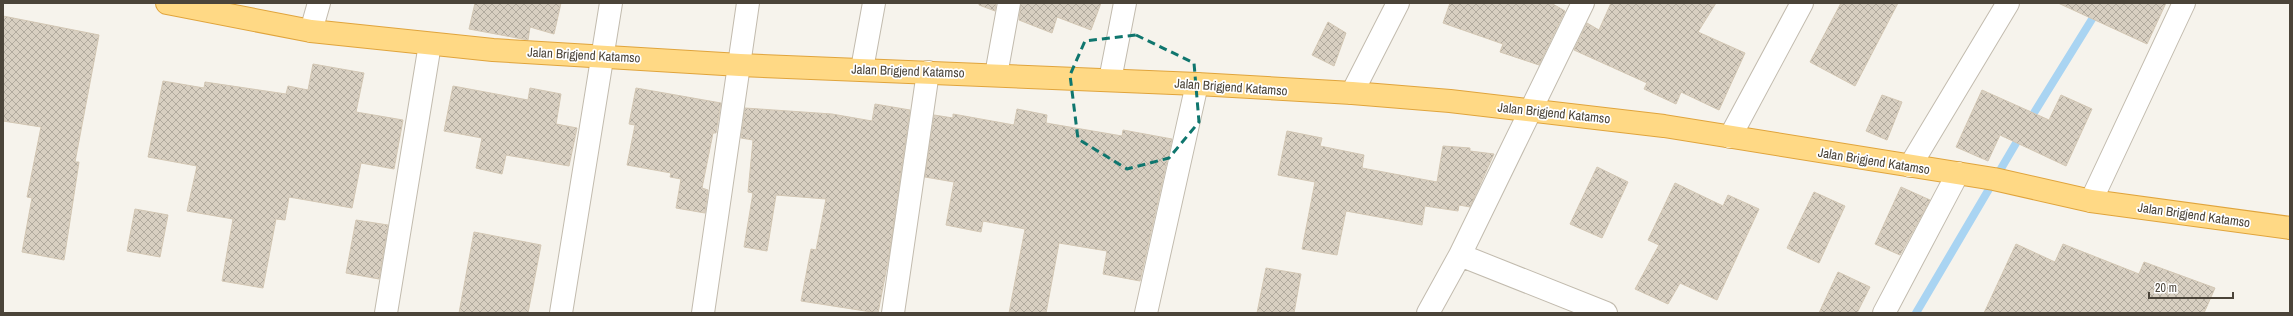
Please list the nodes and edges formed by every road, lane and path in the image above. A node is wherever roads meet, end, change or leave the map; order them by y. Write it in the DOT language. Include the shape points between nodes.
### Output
graph roads {
  1 [pos="319,3"];
  2 [pos="611,3"];
  3 [pos="748,3"];
  4 [pos="874,3"];
  5 [pos="1009,3"];
  6 [pos="1125,3"];
  7 [pos="1398,3"];
  8 [pos="1583,3"];
  9 [pos="1802,3"];
  10 [pos="2008,3"];
  11 [pos="2184,3"];
  12 [pos="178,4"];
  13 [pos="311,31"];
  14 [pos="430,44"];
  15 [pos="602,56"];
  16 [pos="740,65"];
  17 [pos="862,69"];
  18 [pos="928,72"];
  19 [pos="996,75"];
  20 [pos="1110,80"];
  21 [pos="1197,84"];
  22 [pos="1352,93"];
  23 [pos="1531,110"];
  24 [pos="1730,137"];
  25 [pos="1910,166"];
  26 [pos="1958,173"];
  27 [pos="2091,200"];
  28 [pos="2290,228"];
  29 [pos="1460,255"];
  30 [pos="386,313"];
  31 [pos="561,313"];
  32 [pos="703,313"];
  33 [pos="893,313"];
  34 [pos="1146,313"];
  35 [pos="1428,313"];
  36 [pos="1606,313"];
  37 [pos="1884,313"];
  1 -- 13 [label="street"];
  2 -- 15 [label="street"];
  3 -- 16 [label="street"];
  4 -- 17 [label="street"];
  5 -- 19 [label="street"];
  6 -- 20 [label="street"];
  7 -- 22 [label="street"];
  8 -- 23 [label="street"];
  9 -- 24 [label="street"];
  10 -- 25 [label="street"];
  11 -- 27 [label="street"];
  12 -- 13 [label="highway, Jalan Brigjend Katamso"];
  13 -- 14 [label="highway, Jalan Brigjend Katamso"];
  14 -- 15 [label="highway, Jalan Brigjend Katamso"];
  14 -- 30 [label="street"];
  15 -- 16 [label="highway, Jalan Brigjend Katamso"];
  15 -- 31 [label="street"];
  16 -- 17 [label="highway, Jalan Brigjend Katamso"];
  16 -- 32 [label="street"];
  17 -- 18 [label="highway, Jalan Brigjend Katamso"];
  18 -- 19 [label="highway, Jalan Brigjend Katamso"];
  18 -- 33 [label="street"];
  19 -- 20 [label="highway, Jalan Brigjend Katamso"];
  20 -- 21 [label="highway, Jalan Brigjend Katamso"];
  21 -- 22 [label="highway, Jalan Brigjend Katamso"];
  21 -- 34 [label="street"];
  22 -- 23 [label="highway, Jalan Brigjend Katamso"];
  23 -- 24 [label="highway, Jalan Brigjend Katamso"];
  23 -- 29 [label="street"];
  24 -- 25 [label="highway, Jalan Brigjend Katamso"];
  25 -- 26 [label="highway, Jalan Brigjend Katamso"];
  26 -- 27 [label="highway, Jalan Brigjend Katamso"];
  26 -- 37 [label="street"];
  27 -- 28 [label="highway, Jalan Brigjend Katamso"];
  29 -- 35 [label="street"];
  29 -- 36 [label="street"];
}
